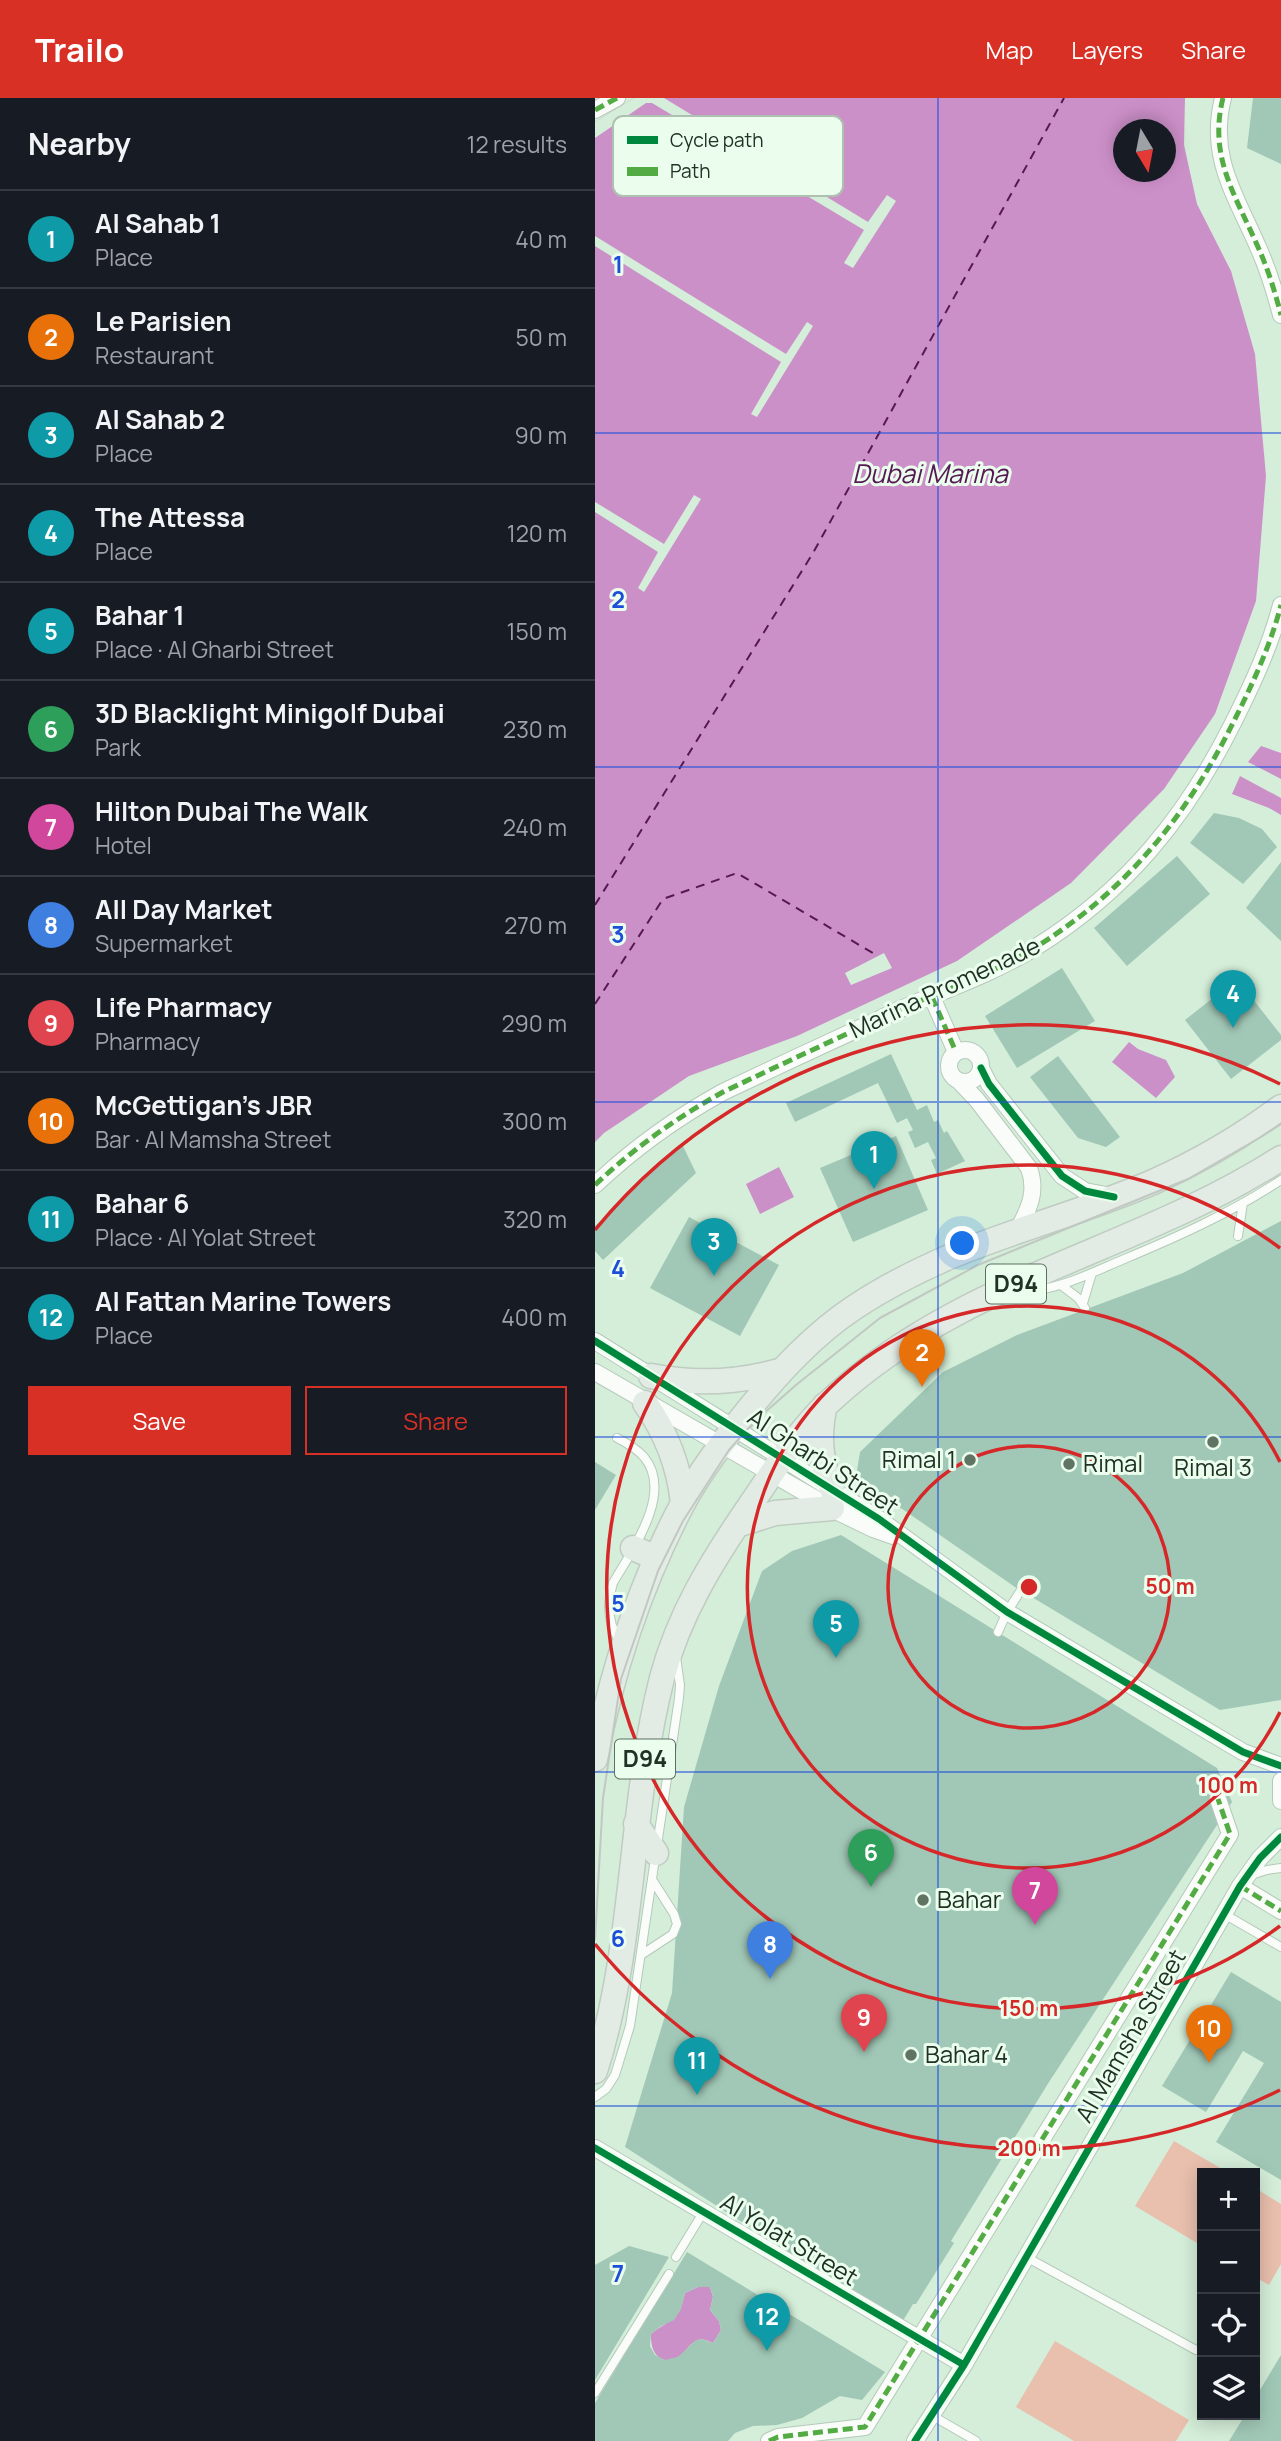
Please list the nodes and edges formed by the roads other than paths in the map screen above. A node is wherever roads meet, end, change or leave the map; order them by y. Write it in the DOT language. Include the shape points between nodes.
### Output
graph roads {
  1 [pos="618,98"];
  2 [pos="1223,98"];
  3 [pos="595,110"];
  4 [pos="1281,314"];
  5 [pos="1281,605"];
  6 [pos="932,997"];
  7 [pos="956,1052"];
  8 [pos="981,1068"];
  9 [pos="959,1081"];
  10 [pos="1281,1107"];
  11 [pos="1281,1158"];
  12 [pos="1281,1180"];
  13 [pos="595,1185"];
  14 [pos="1114,1197"];
  15 [pos="1244,1203"];
  16 [pos="1017,1232"];
  17 [pos="1237,1236"];
  18 [pos="1093,1273"];
  19 [pos="1061,1285"];
  20 [pos="995,1292"];
  21 [pos="595,1341"];
  22 [pos="779,1371"];
  23 [pos="595,1372"];
  24 [pos="652,1376"];
  25 [pos="645,1403"];
  26 [pos="825,1405"];
  27 [pos="728,1437"];
  28 [pos="617,1438"];
  29 [pos="778,1465"];
  30 [pos="832,1499"];
  31 [pos="683,1503"];
  32 [pos="737,1525"];
  33 [pos="633,1548"];
  34 [pos="657,1558"];
  35 [pos="1021,1590"];
  36 [pos="1007,1612"];
  37 [pos="999,1632"];
  38 [pos="622,1644"];
  39 [pos="672,1644"];
  40 [pos="595,1759"];
  41 [pos="1281,1766"];
  42 [pos="1281,1781"];
  43 [pos="1218,1798"];
  44 [pos="1281,1801"];
  45 [pos="636,1824"];
  46 [pos="1281,1837"];
  47 [pos="656,1853"];
  48 [pos="1281,1868"];
  49 [pos="652,1879"];
  50 [pos="1243,1882"];
  51 [pos="1281,1911"];
  52 [pos="1224,1914"];
  53 [pos="1281,1947"];
  54 [pos="641,1955"];
  55 [pos="595,2071"];
  56 [pos="595,2097"];
  57 [pos="595,2148"];
  58 [pos="704,2211"];
  59 [pos="676,2257"];
  60 [pos="1026,2257"];
  61 [pos="670,2274"];
  62 [pos="918,2338"];
  63 [pos="1196,2350"];
  64 [pos="964,2365"];
  65 [pos="595,2393"];
  66 [pos="931,2415"];
  67 [pos="769,2441"];
  68 [pos="915,2441"];
  69 [pos="976,2441"];
  1 -- 3 [label="street"];
  2 -- 4 [label="street" via="1218,131 1226,178 1259,249"];
  5 -- 6 [label="street, Marina Promenade" via="1255,678 1217,755 1152,849 1098,903 1067,926 1002,966"];
  6 -- 7 [label="street"];
  6 -- 13 [label="street, Marina Promenade" via="723,1092 657,1132"];
  7 -- 8 [label="street" via="974,1052"];
  7 -- 9 [label="street" via="949,1067"];
  8 -- 9 [label="street" via="971,1081"];
  8 -- 14 [label="street" via="1062,1176 1085,1191"];
  9 -- 16 [label="street" via="1033,1177 1033,1197"];
  10 -- 14 [label="main road, D94" via="1229,1143"];
  11 -- 20 [label="main road, D94" via="1187,1209"];
  12 -- 15 [label="lane"];
  14 -- 16 [label="main road, D94"];
  15 -- 17 [label="lane"];
  15 -- 18 [label="lane"];
  16 -- 22 [label="main road, D94" via="939,1262 865,1301 825,1329"];
  18 -- 19 [label="lane"];
  18 -- 19 [label="lane" via="1084,1306"];
  19 -- 20 [label="lane"];
  20 -- 26 [label="main road, D94" via="913,1338"];
  21 -- 24 [label="street, Al Gharbi Street"];
  22 -- 24 [label="main road" via="743,1380 706,1382"];
  22 -- 27 [label="main road, D94"];
  23 -- 25 [label="street, Al Gharbi Street"];
  24 -- 27 [label="street, Al Gharbi Street"];
  25 -- 27 [label="street, Al Gharbi Street"];
  25 -- 31 [label="main road" via="675,1460"];
  26 -- 29 [label="main road, D94"];
  26 -- 30 [label="main road" via="821,1456"];
  27 -- 29 [label="street, Al Gharbi Street"];
  27 -- 31 [label="main road, D94"];
  28 -- 33 [label="lane" via="645,1458 655,1479 654,1503"];
  29 -- 30 [label="street, Al Gharbi Street"];
  29 -- 32 [label="main road, D94"];
  30 -- 32 [label="main road"];
  30 -- 36 [label="street, Al Gharbi Street" via="873,1529 906,1540"];
  31 -- 34 [label="main road, D94"];
  32 -- 39 [label="main road, D94" via="701,1581"];
  33 -- 34 [label="main road"];
  33 -- 38 [label="lane" via="610,1596 610,1622"];
  34 -- 38 [label="main road, D94"];
  35 -- 36 [label="lane"];
  36 -- 37 [label="lane"];
  36 -- 41 [label="street, Al Gharbi Street" via="1243,1752"];
  38 -- 40 [label="main road, D94"];
  39 -- 45 [label="main road, D94" via="655,1710"];
  39 -- 47 [label="lane" via="680,1698"];
  42 -- 44 [label="street"];
  43 -- 62 [label="street" via="1230,1834"];
  45 -- 47 [label="main road"];
  45 -- 55 [label="main road, D94" via="620,1969"];
  46 -- 50 [label="street, Al Mamsha Street"];
  47 -- 49 [label="lane"];
  48 -- 50 [label="lane"];
  49 -- 54 [label="lane"];
  49 -- 54 [label="lane" via="677,1924 673,1934"];
  50 -- 51 [label="street"];
  50 -- 52 [label="street, Al Mamsha Street"];
  52 -- 53 [label="lane"];
  52 -- 60 [label="street, Al Mamsha Street"];
  54 -- 56 [label="lane" via="618,2068 606,2089"];
  57 -- 58 [label="street, Al Yolat Street"];
  58 -- 59 [label="lane"];
  58 -- 62 [label="street, Al Yolat Street"];
  60 -- 63 [label="lane"];
  60 -- 64 [label="street, Al Mamsha Street"];
  61 -- 65 [label="lane"];
  62 -- 64 [label="street, Al Yolat Street"];
  62 -- 67 [label="street" via="865,2427"];
  64 -- 66 [label="street, Al Mamsha Street"];
  66 -- 68 [label="street, Al Mamsha Street"];
  66 -- 69 [label="lane"];
}
